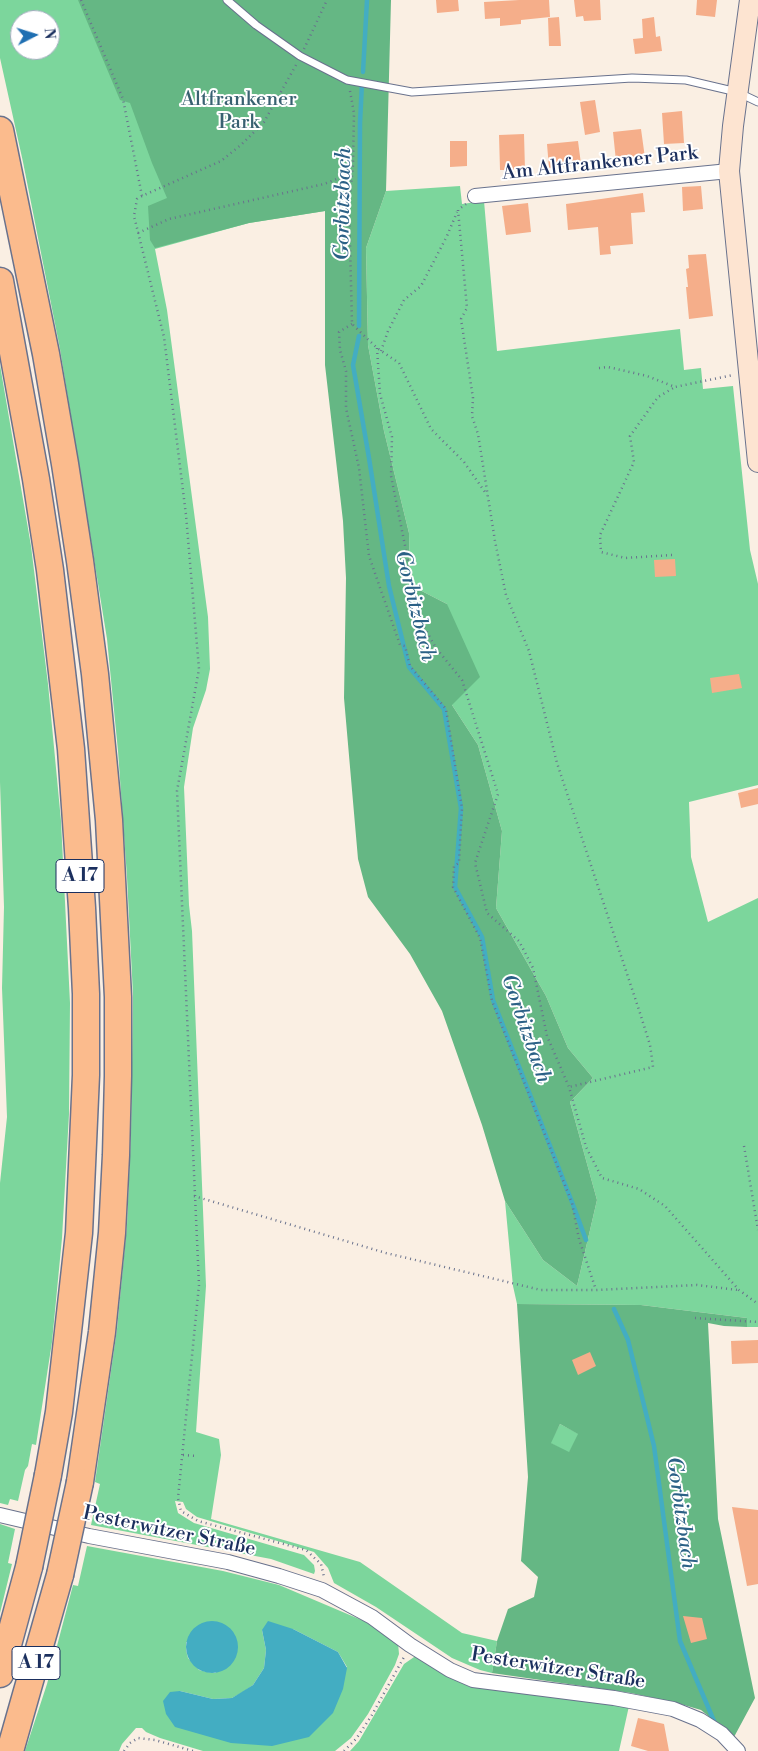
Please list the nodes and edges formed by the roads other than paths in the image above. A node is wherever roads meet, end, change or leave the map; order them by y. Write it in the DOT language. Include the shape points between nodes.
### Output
graph roads {
  1 [pos="227,0"];
  2 [pos="750,0"];
  3 [pos="737,92"];
  4 [pos="758,102"];
  5 [pos="0,130"];
  6 [pos="729,171"];
  7 [pos="475,196"];
  8 [pos="0,281"];
  9 [pos="758,462"];
  10 [pos="0,1515"];
  11 [pos="0,1674"];
  12 [pos="10,1751"];
  13 [pos="738,1751"];
  1 -- 3 [label="lane" via="300,56 348,80 412,92 632,78 686,80"];
  2 -- 3 [label="main road" via="748,42"];
  3 -- 4 [label="lane"];
  3 -- 6 [label="main road"];
  5 -- 12 [label="highway, A 17, bridge" via="46,354 80,561 103,748 118,996 116,1155 102,1332 80,1482 60,1574"];
  6 -- 7 [label="street, Am Altfrankener Park"];
  6 -- 9 [label="main road"];
  8 -- 11 [label="highway, A 17, bridge" via="50,570 71,749 86,994 80,1223 59,1412 29,1568"];
  10 -- 13 [label="street, Pesterwitzer Straße" via="89,1536 228,1562 279,1576 322,1590 372,1617 450,1670 473,1680 673,1709 722,1734"];
}
